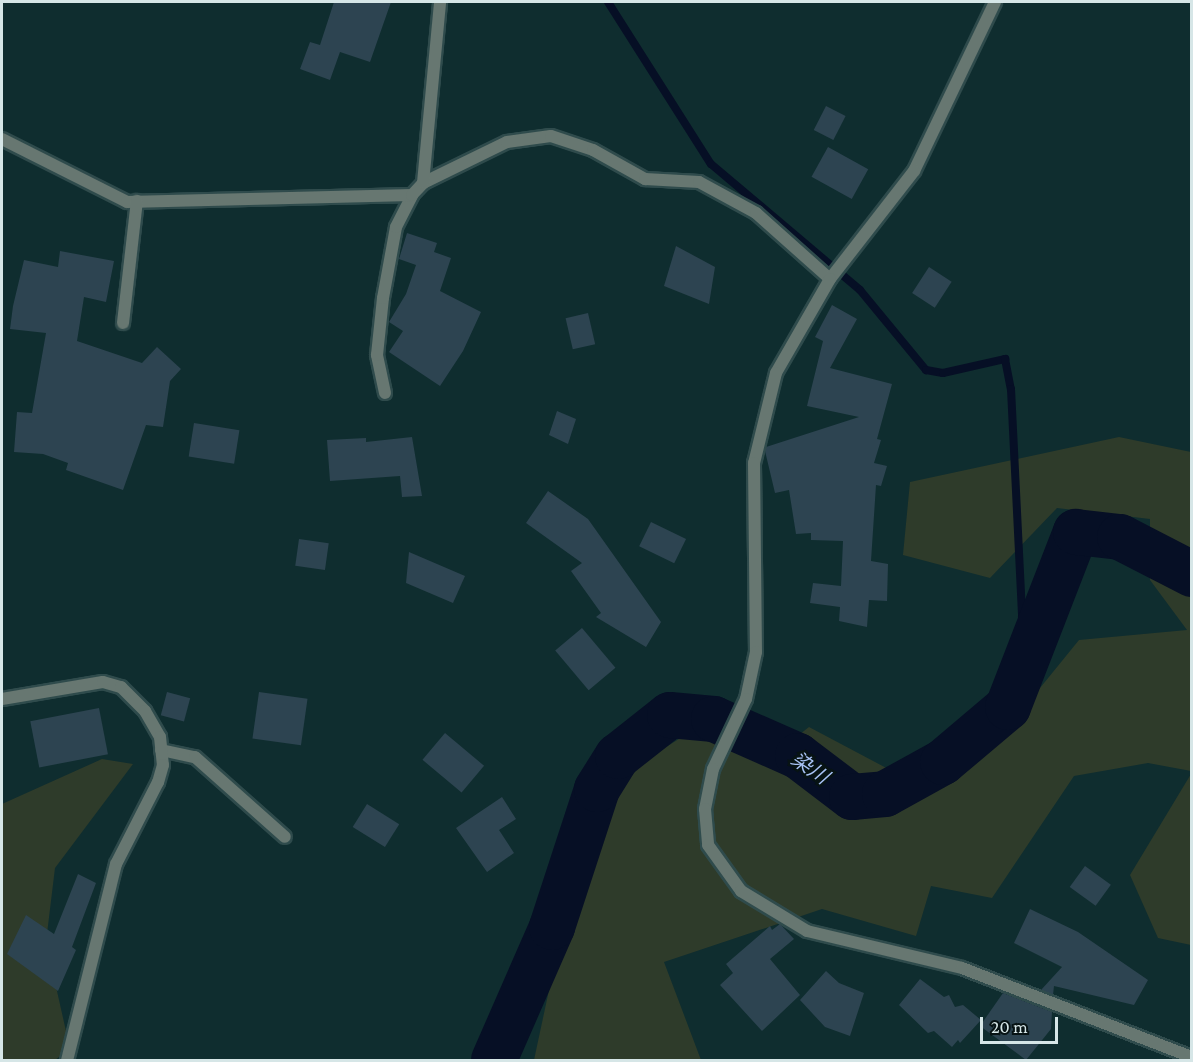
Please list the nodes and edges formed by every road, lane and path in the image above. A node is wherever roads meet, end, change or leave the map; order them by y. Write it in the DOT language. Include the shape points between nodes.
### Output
graph roads {
  1 [pos="440,2"];
  2 [pos="995,2"];
  3 [pos="2,139"];
  4 [pos="423,183"];
  5 [pos="412,195"];
  6 [pos="137,201"];
  7 [pos="830,279"];
  8 [pos="123,323"];
  9 [pos="385,393"];
  10 [pos="2,699"];
  11 [pos="161,750"];
  12 [pos="285,837"];
  13 [pos="1191,1057"];
  14 [pos="67,1060"];
  1 -- 4 [label="street"];
  2 -- 7 [label="street" via="914,171"];
  3 -- 6 [label="street" via="127,202"];
  4 -- 5 [label="street"];
  4 -- 7 [label="street" via="507,142 551,136 593,150 645,179 699,182 756,213"];
  5 -- 6 [label="street"];
  5 -- 9 [label="street" via="396,227 383,298 377,355"];
  6 -- 8 [label="street"];
  7 -- 13 [label="street" via="776,373 754,463 756,652 746,699 713,769 705,809 708,845 741,891 807,931 962,968"];
  10 -- 11 [label="street" via="103,682 121,687 145,711 160,737"];
  11 -- 12 [label="street" via="195,757"];
  11 -- 14 [label="street" via="158,782 116,864"];
}
